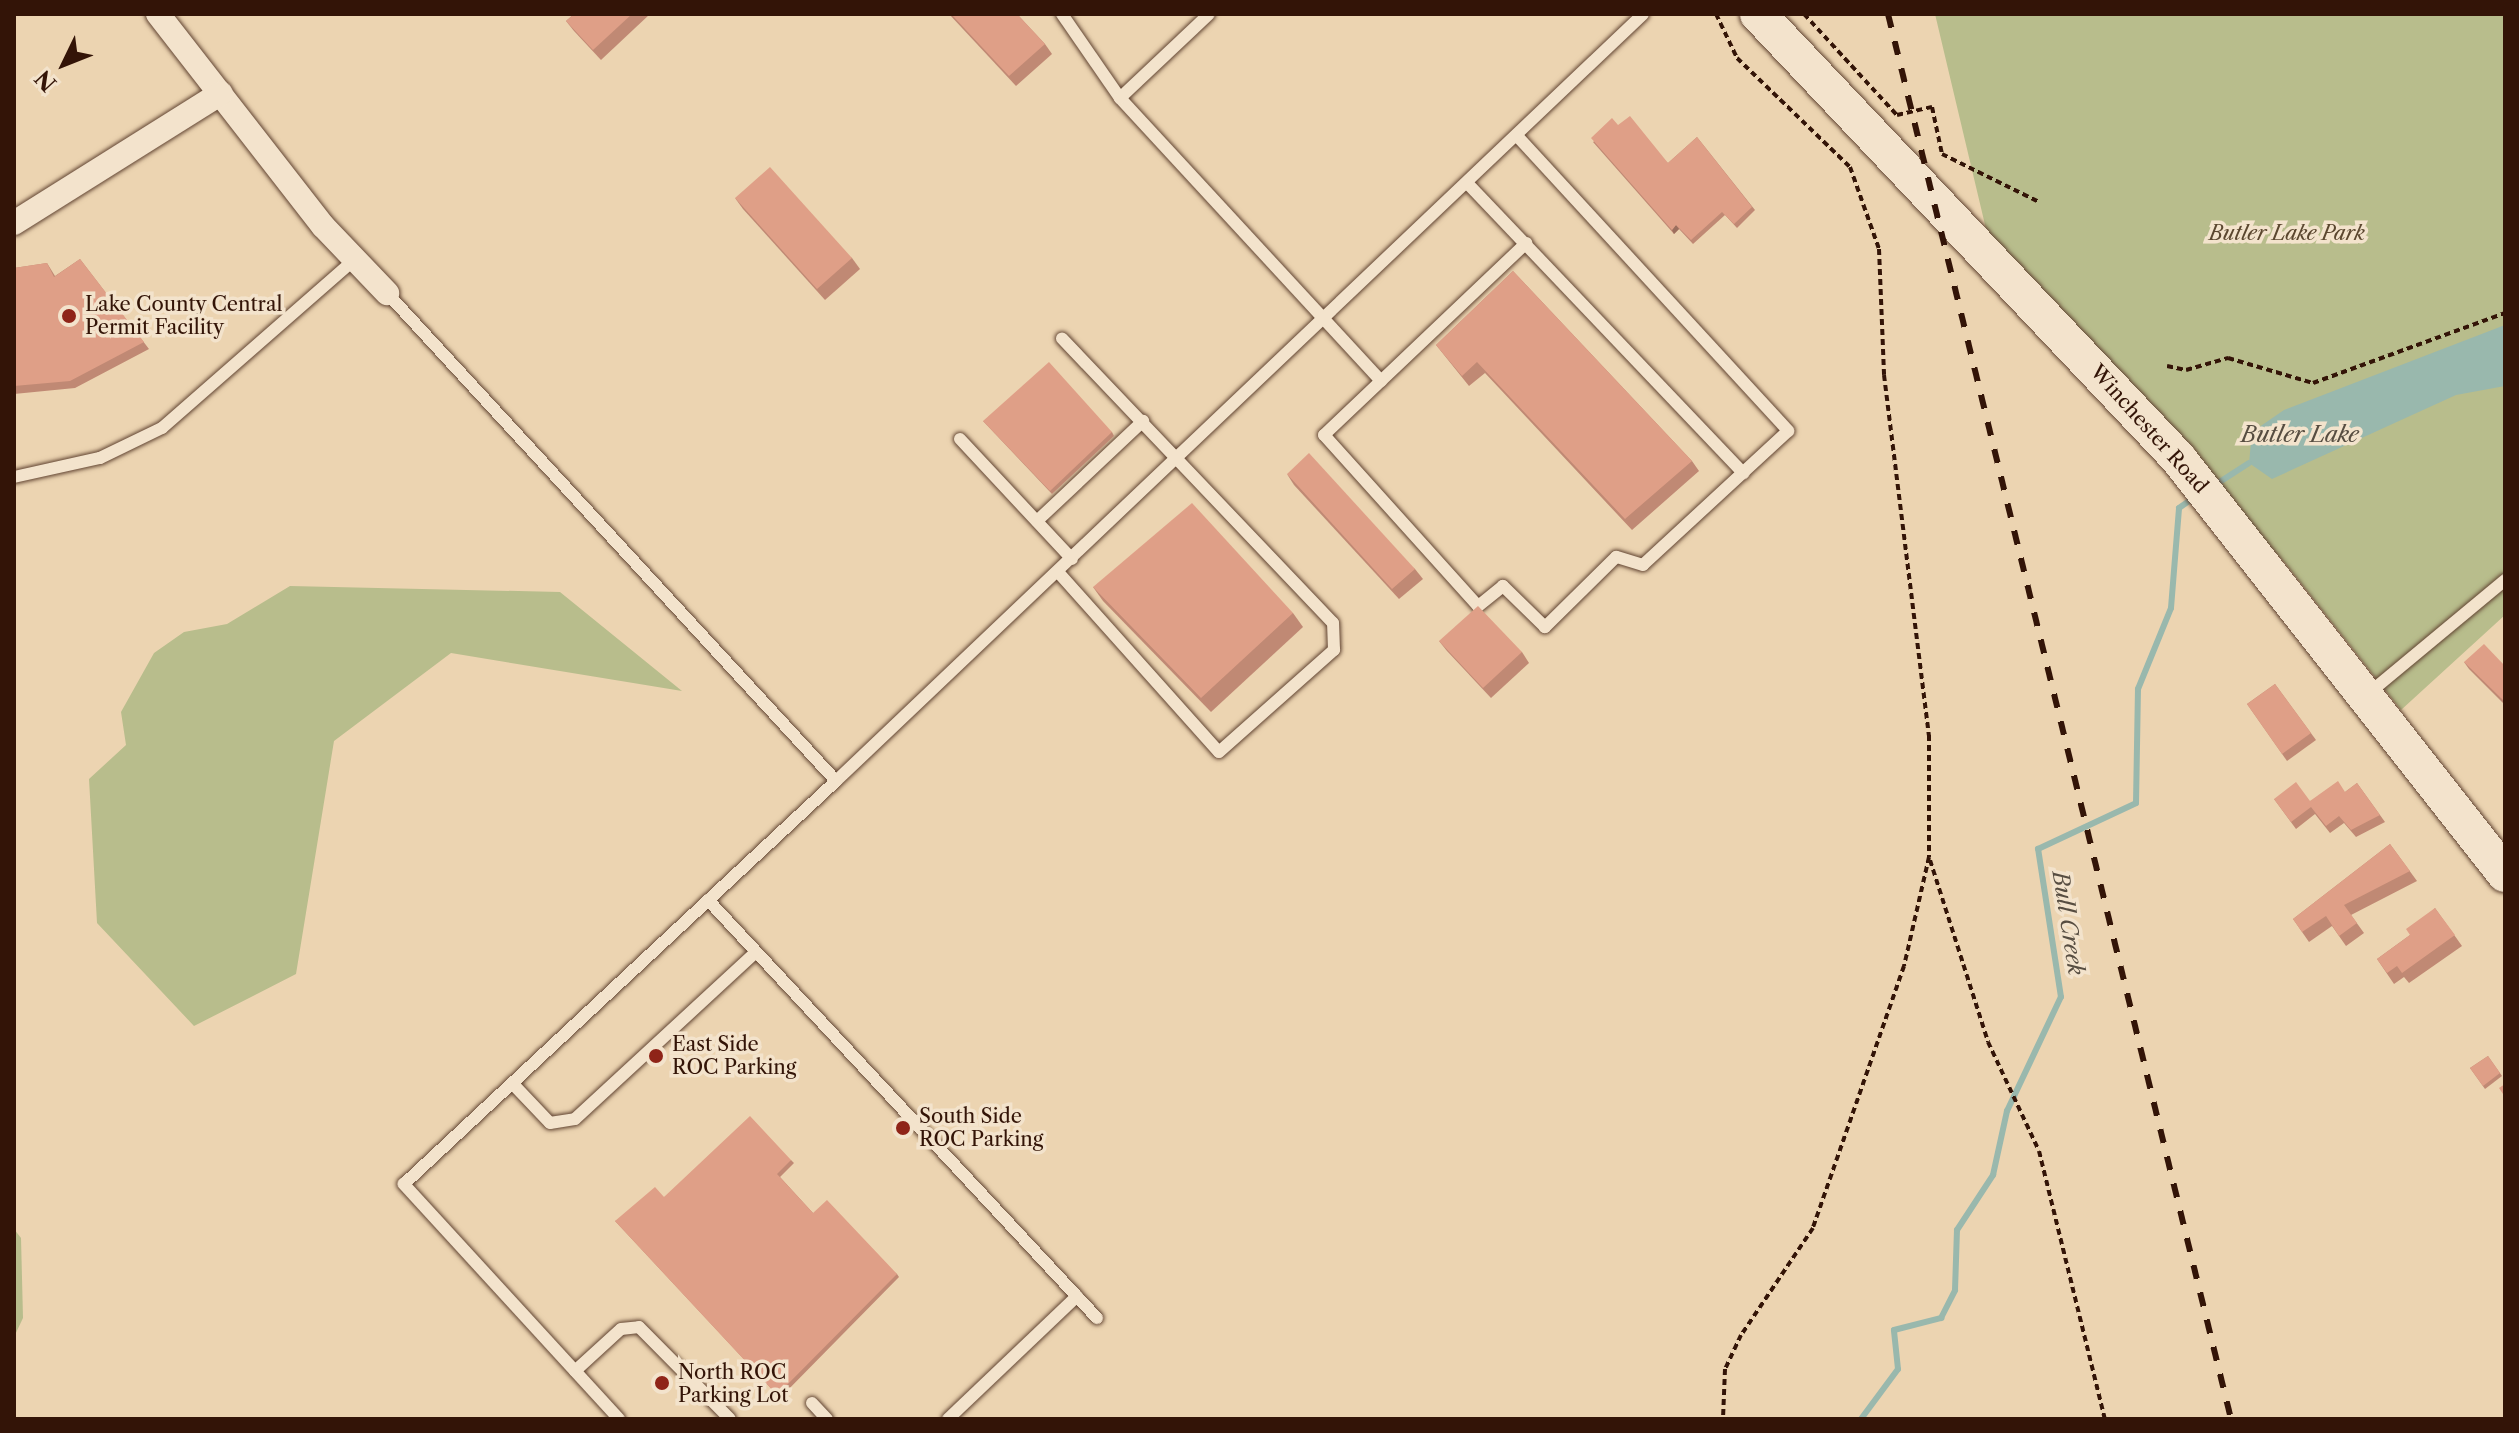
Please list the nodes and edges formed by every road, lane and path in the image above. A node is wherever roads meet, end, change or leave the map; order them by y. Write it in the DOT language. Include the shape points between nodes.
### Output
graph roads {
  1 [pos="158,14"];
  2 [pos="171,14"];
  3 [pos="1062,14"];
  4 [pos="1209,14"];
  5 [pos="1643,14"];
  6 [pos="1716,14"];
  7 [pos="1758,14"];
  8 [pos="1804,14"];
  9 [pos="195,59"];
  10 [pos="221,93"];
  11 [pos="1120,98"];
  12 [pos="1519,138"];
  13 [pos="1469,185"];
  14 [pos="2039,202"];
  15 [pos="14,223"];
  16 [pos="1526,243"];
  17 [pos="355,259"];
  18 [pos="387,293"];
  19 [pos="2505,313"];
  20 [pos="1326,319"];
  21 [pos="1062,338"];
  22 [pos="2167,366"];
  23 [pos="1381,381"];
  24 [pos="1143,421"];
  25 [pos="960,439"];
  26 [pos="1179,458"];
  27 [pos="1743,473"];
  28 [pos="14,477"];
  29 [pos="1037,521"];
  30 [pos="1072,559"];
  31 [pos="1058,572"];
  32 [pos="2505,580"];
  33 [pos="2367,695"];
  34 [pos="836,781"];
  35 [pos="1929,857"];
  36 [pos="2505,874"];
  37 [pos="708,900"];
  38 [pos="756,952"];
  39 [pos="512,1083"];
  40 [pos="1077,1296"];
  41 [pos="1097,1318"];
  42 [pos="575,1371"];
  43 [pos="812,1403"];
  44 [pos="619,1419"];
  45 [pos="730,1419"];
  46 [pos="827,1419"];
  47 [pos="948,1419"];
  48 [pos="1723,1419"];
  49 [pos="2105,1419"];
  1 -- 9 [label="street"];
  2 -- 9 [label="street"];
  3 -- 11 [label="lane"];
  4 -- 11 [label="lane"];
  5 -- 12 [label="lane"];
  6 -- 35 [label="path" via="1737,58 1850,167 1879,249 1884,375 1929,735"];
  7 -- 33 [label="main road, Winchester Road" via="2178,458"];
  8 -- 14 [label="path" via="1897,115 1932,107 1942,154"];
  9 -- 10 [label="street"];
  10 -- 15 [label="street"];
  10 -- 17 [label="street"];
  11 -- 20 [label="lane"];
  12 -- 13 [label="lane"];
  12 -- 27 [label="lane" via="1788,431"];
  13 -- 16 [label="lane"];
  13 -- 20 [label="lane"];
  16 -- 23 [label="lane"];
  16 -- 27 [label="lane"];
  17 -- 18 [label="street"];
  17 -- 28 [label="lane" via="162,428 100,458"];
  18 -- 34 [label="lane"];
  19 -- 22 [label="path" via="2313,383 2228,358 2186,370"];
  20 -- 23 [label="lane"];
  20 -- 26 [label="lane"];
  21 -- 24 [label="lane"];
  23 -- 27 [label="lane" via="1324,435 1478,606 1503,586 1545,627 1616,557 1643,565"];
  24 -- 26 [label="lane"];
  24 -- 29 [label="lane"];
  25 -- 29 [label="lane"];
  26 -- 30 [label="lane"];
  26 -- 31 [label="lane" via="1333,623 1334,650 1219,752"];
  29 -- 30 [label="lane"];
  30 -- 31 [label="lane"];
  31 -- 34 [label="lane"];
  32 -- 33 [label="lane"];
  33 -- 36 [label="main road, Winchester Road"];
  34 -- 37 [label="lane"];
  35 -- 48 [label="path" via="1904,966 1813,1228 1735,1347 1725,1369"];
  35 -- 49 [label="path" via="1993,1055 2024,1114 2061,1231"];
  37 -- 38 [label="lane"];
  37 -- 39 [label="lane"];
  38 -- 39 [label="lane" via="575,1119 550,1123"];
  38 -- 40 [label="lane"];
  39 -- 42 [label="lane" via="404,1184"];
  40 -- 41 [label="lane"];
  40 -- 47 [label="lane"];
  42 -- 44 [label="lane"];
  42 -- 45 [label="lane" via="621,1329 639,1327"];
  43 -- 46 [label="lane"];
}
